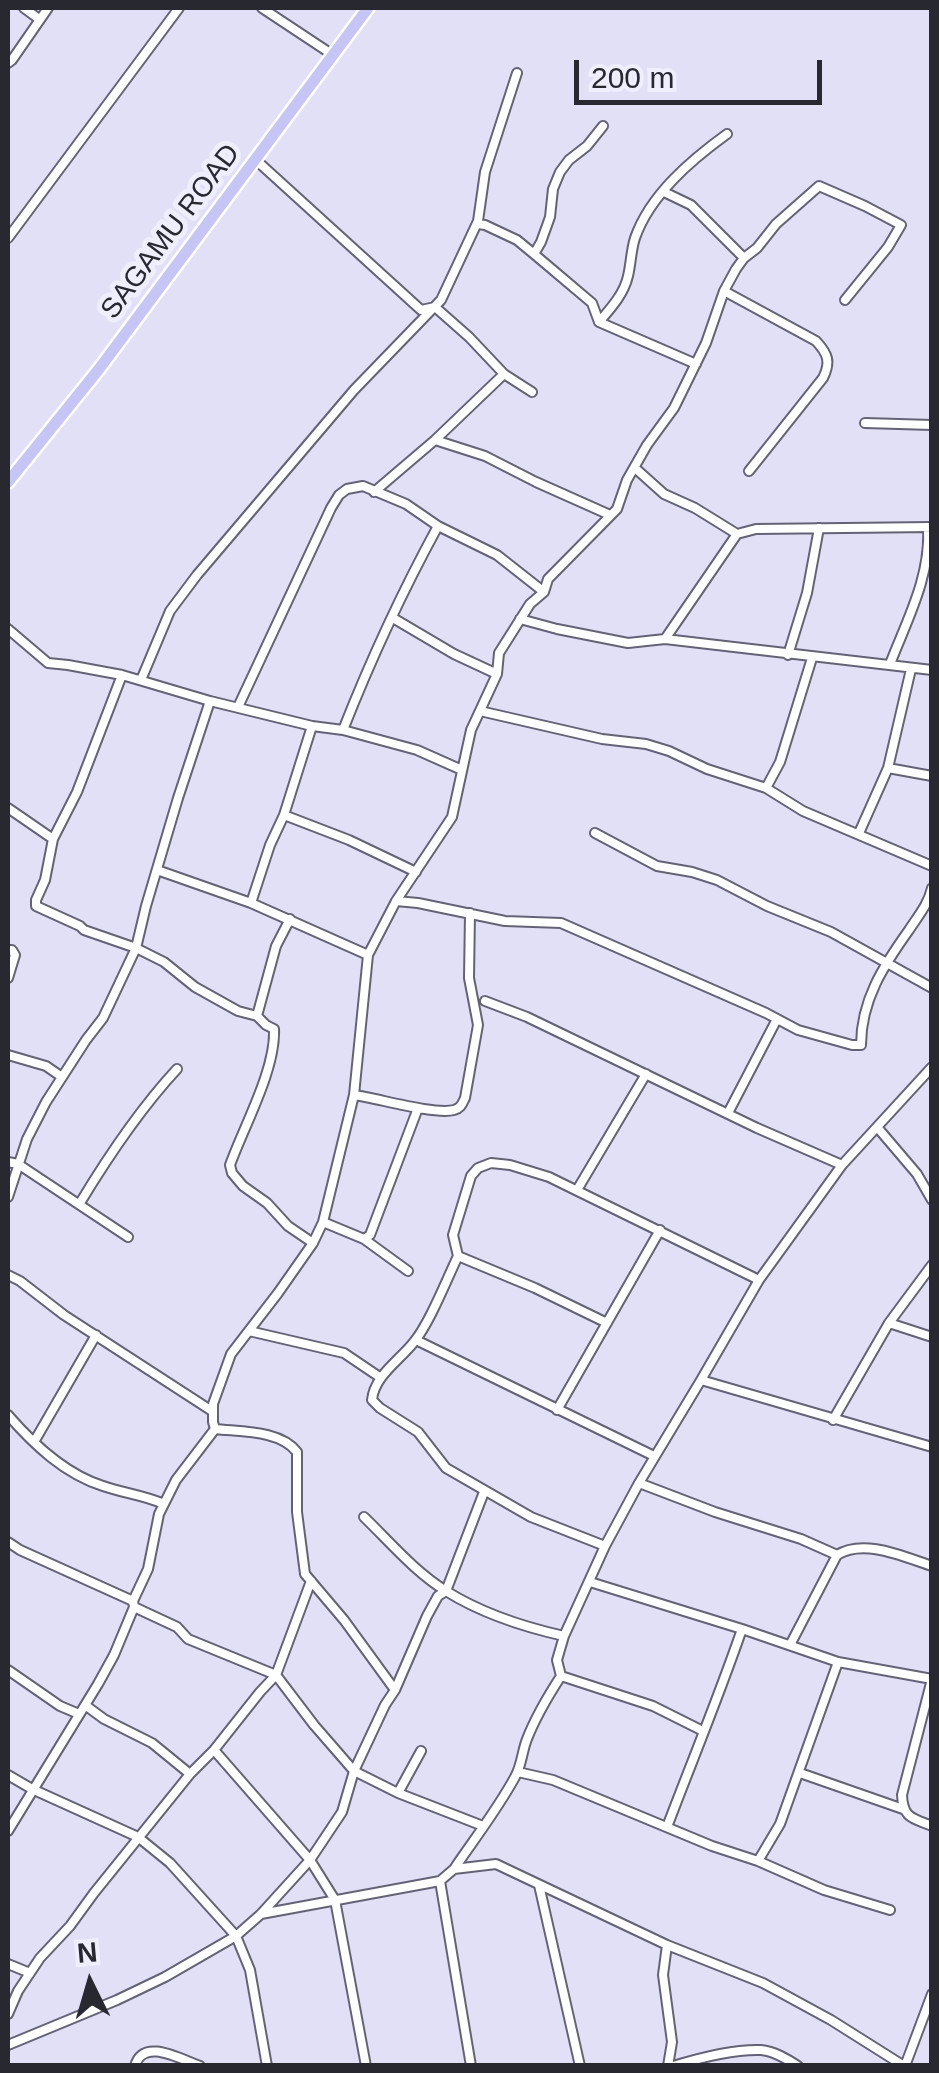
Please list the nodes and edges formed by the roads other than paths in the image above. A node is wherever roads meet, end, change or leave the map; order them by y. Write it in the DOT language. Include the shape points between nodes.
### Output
graph roads {
  1 [pos="24,8"];
  2 [pos="48,8"];
  3 [pos="179,8"];
  4 [pos="262,8"];
  5 [pos="368,8"];
  6 [pos="39,19"];
  7 [pos="334,56"];
  8 [pos="8,63"];
  9 [pos="517,73"];
  10 [pos="604,126"];
  11 [pos="727,134"];
  12 [pos="256,160"];
  13 [pos="664,192"];
  14 [pos="478,222"];
  15 [pos="8,238"];
  16 [pos="534,254"];
  17 [pos="744,258"];
  18 [pos="724,291"];
  19 [pos="845,300"];
  20 [pos="434,307"];
  21 [pos="599,322"];
  22 [pos="696,364"];
  23 [pos="504,374"];
  24 [pos="532,392"];
  25 [pos="864,422"];
  26 [pos="932,426"];
  27 [pos="435,440"];
  28 [pos="636,468"];
  29 [pos="749,470"];
  30 [pos="9,477"];
  31 [pos="374,492"];
  32 [pos="610,515"];
  33 [pos="438,526"];
  34 [pos="930,527"];
  35 [pos="819,528"];
  36 [pos="736,534"];
  37 [pos="544,592"];
  38 [pos="393,618"];
  39 [pos="520,619"];
  40 [pos="8,630"];
  41 [pos="665,639"];
  42 [pos="788,655"];
  43 [pos="812,658"];
  44 [pos="890,664"];
  45 [pos="912,669"];
  46 [pos="932,670"];
  47 [pos="497,674"];
  48 [pos="122,675"];
  49 [pos="140,680"];
  50 [pos="210,701"];
  51 [pos="238,707"];
  52 [pos="480,712"];
  53 [pos="312,726"];
  54 [pos="344,730"];
  55 [pos="888,768"];
  56 [pos="462,770"];
  57 [pos="932,776"];
  58 [pos="766,788"];
  59 [pos="8,808"];
  60 [pos="284,815"];
  61 [pos="595,832"];
  62 [pos="859,833"];
  63 [pos="54,839"];
  64 [pos="932,866"];
  65 [pos="156,870"];
  66 [pos="416,872"];
  67 [pos="932,888"];
  68 [pos="396,901"];
  69 [pos="251,903"];
  70 [pos="470,913"];
  71 [pos="290,919"];
  72 [pos="136,948"];
  73 [pos="8,950"];
  74 [pos="368,955"];
  75 [pos="887,962"];
  76 [pos="8,978"];
  77 [pos="932,988"];
  78 [pos="485,1002"];
  79 [pos="256,1016"];
  80 [pos="778,1019"];
  81 [pos="8,1055"];
  82 [pos="932,1067"];
  83 [pos="178,1069"];
  84 [pos="646,1074"];
  85 [pos="62,1077"];
  86 [pos="354,1094"];
  87 [pos="418,1108"];
  88 [pos="728,1113"];
  89 [pos="877,1128"];
  90 [pos="13,1163"];
  91 [pos="842,1165"];
  92 [pos="577,1190"];
  93 [pos="8,1197"];
  94 [pos="932,1200"];
  95 [pos="80,1203"];
  96 [pos="322,1222"];
  97 [pos="660,1230"];
  98 [pos="128,1236"];
  99 [pos="364,1239"];
  100 [pos="312,1243"];
  101 [pos="458,1256"];
  102 [pos="932,1265"];
  103 [pos="408,1271"];
  104 [pos="8,1275"];
  105 [pos="759,1280"];
  106 [pos="607,1323"];
  107 [pos="889,1323"];
  108 [pos="249,1332"];
  109 [pos="96,1335"];
  110 [pos="932,1337"];
  111 [pos="416,1340"];
  112 [pos="382,1378"];
  113 [pos="702,1380"];
  114 [pos="212,1410"];
  115 [pos="557,1410"];
  116 [pos="8,1416"];
  117 [pos="833,1420"];
  118 [pos="216,1429"];
  119 [pos="34,1442"];
  120 [pos="932,1447"];
  121 [pos="654,1456"];
  122 [pos="639,1482"];
  123 [pos="484,1492"];
  124 [pos="164,1504"];
  125 [pos="364,1516"];
  126 [pos="8,1542"];
  127 [pos="605,1546"];
  128 [pos="836,1555"];
  129 [pos="932,1566"];
  130 [pos="311,1580"];
  131 [pos="590,1582"];
  132 [pos="446,1591"];
  133 [pos="134,1604"];
  134 [pos="742,1629"];
  135 [pos="564,1636"];
  136 [pos="790,1645"];
  137 [pos="838,1662"];
  138 [pos="8,1670"];
  139 [pos="276,1676"];
  140 [pos="560,1676"];
  141 [pos="932,1679"];
  142 [pos="395,1690"];
  143 [pos="84,1705"];
  144 [pos="79,1714"];
  145 [pos="703,1731"];
  146 [pos="214,1750"];
  147 [pos="420,1751"];
  148 [pos="354,1771"];
  149 [pos="518,1772"];
  150 [pos="800,1773"];
  151 [pos="190,1774"];
  152 [pos="8,1775"];
  153 [pos="32,1789"];
  154 [pos="398,1793"];
  155 [pos="903,1809"];
  156 [pos="484,1826"];
  157 [pos="932,1826"];
  158 [pos="668,1827"];
  159 [pos="8,1830"];
  160 [pos="138,1837"];
  161 [pos="310,1860"];
  162 [pos="758,1861"];
  163 [pos="454,1870"];
  164 [pos="440,1881"];
  165 [pos="539,1885"];
  166 [pos="335,1900"];
  167 [pos="890,1910"];
  168 [pos="260,1914"];
  169 [pos="236,1936"];
  170 [pos="668,1945"];
  171 [pos="8,1964"];
  172 [pos="30,1973"];
  173 [pos="932,1994"];
  174 [pos="8,2014"];
  175 [pos="8,2045"];
  176 [pos="135,2066"];
  177 [pos="200,2066"];
  178 [pos="267,2066"];
  179 [pos="366,2066"];
  180 [pos="471,2066"];
  181 [pos="580,2066"];
  182 [pos="670,2066"];
  183 [pos="798,2066"];
  184 [pos="904,2066"];
  1 -- 6 [label="street"];
  2 -- 6 [label="street"];
  3 -- 15 [label="street"];
  4 -- 7 [label="street"];
  5 -- 7 [label="highway, SAGAMU ROAD"];
  6 -- 8 [label="street"];
  7 -- 12 [label="highway, SAGAMU ROAD"];
  9 -- 14 [label="street" via="485,172"];
  10 -- 16 [label="street" via="560,172"];
  11 -- 13 [label="street"];
  12 -- 20 [label="street" via="421,310"];
  12 -- 30 [label="highway, SAGAMU ROAD" via="100,369"];
  13 -- 17 [label="street" via="692,205"];
  13 -- 21 [label="street" via="635,239 627,281"];
  14 -- 16 [label="street"];
  14 -- 20 [label="street"];
  16 -- 21 [label="street" via="592,303"];
  17 -- 18 [label="street"];
  17 -- 19 [label="street" via="819,186 901,225"];
  18 -- 22 [label="street"];
  18 -- 29 [label="street" via="827,353 823,378"];
  20 -- 23 [label="street"];
  20 -- 49 [label="street" via="197,575 170,611"];
  21 -- 22 [label="street"];
  22 -- 28 [label="street"];
  23 -- 24 [label="street"];
  23 -- 27 [label="street"];
  25 -- 26 [label="street"];
  27 -- 31 [label="street"];
  27 -- 32 [label="street"];
  28 -- 32 [label="street"];
  28 -- 36 [label="street" via="664,494"];
  31 -- 33 [label="street"];
  31 -- 51 [label="street" via="363,486 339,495"];
  32 -- 37 [label="street" via="548,579"];
  33 -- 37 [label="street" via="497,555"];
  33 -- 38 [label="street"];
  34 -- 35 [label="street"];
  34 -- 44 [label="street" via="926,570"];
  35 -- 36 [label="street"];
  35 -- 42 [label="street"];
  36 -- 41 [label="street"];
  37 -- 39 [label="street"];
  38 -- 47 [label="street"];
  38 -- 54 [label="street"];
  39 -- 41 [label="street" via="628,642"];
  39 -- 47 [label="street" via="498,653"];
  40 -- 48 [label="street" via="48,663"];
  41 -- 42 [label="street"];
  42 -- 43 [label="street"];
  43 -- 44 [label="street"];
  43 -- 58 [label="street"];
  44 -- 45 [label="street"];
  45 -- 46 [label="street"];
  45 -- 55 [label="street"];
  47 -- 52 [label="street"];
  48 -- 49 [label="street"];
  48 -- 63 [label="street"];
  49 -- 50 [label="street"];
  50 -- 51 [label="street"];
  50 -- 65 [label="street"];
  51 -- 53 [label="street"];
  52 -- 56 [label="street"];
  52 -- 58 [label="street" via="646,744"];
  53 -- 54 [label="street"];
  53 -- 60 [label="street"];
  54 -- 56 [label="street"];
  55 -- 57 [label="street"];
  55 -- 62 [label="street"];
  56 -- 66 [label="street" via="452,817"];
  58 -- 62 [label="street"];
  59 -- 63 [label="street"];
  60 -- 66 [label="street"];
  60 -- 69 [label="street"];
  61 -- 75 [label="street" via="658,866 717,880"];
  62 -- 64 [label="street"];
  63 -- 72 [label="street" via="36,906"];
  65 -- 69 [label="street"];
  65 -- 72 [label="street"];
  66 -- 68 [label="street"];
  67 -- 75 [label="street"];
  68 -- 70 [label="street"];
  68 -- 74 [label="street"];
  69 -- 71 [label="street"];
  70 -- 80 [label="street" via="561,923"];
  70 -- 87 [label="street" via="469,978 478,1026 465,1098 454,1110"];
  71 -- 74 [label="street"];
  71 -- 79 [label="street"];
  72 -- 79 [label="street"];
  72 -- 85 [label="street" via="103,1018"];
  73 -- 76 [label="street" via="15,955"];
  74 -- 86 [label="street"];
  75 -- 77 [label="street"];
  75 -- 80 [label="street" via="872,989 861,1045"];
  78 -- 84 [label="street"];
  79 -- 100 [label="street" via="274,1029 274,1047 230,1165 244,1186"];
  80 -- 88 [label="street"];
  81 -- 85 [label="street"];
  82 -- 89 [label="street"];
  83 -- 95 [label="street" via="118,1141"];
  84 -- 88 [label="street"];
  84 -- 92 [label="street"];
  85 -- 90 [label="street"];
  86 -- 87 [label="street"];
  86 -- 96 [label="street"];
  87 -- 99 [label="street"];
  88 -- 91 [label="street"];
  89 -- 91 [label="street"];
  89 -- 94 [label="street"];
  90 -- 93 [label="street"];
  90 -- 95 [label="street"];
  91 -- 105 [label="street"];
  92 -- 97 [label="street"];
  92 -- 101 [label="street" via="510,1165 478,1168 453,1235"];
  95 -- 98 [label="street"];
  96 -- 99 [label="street"];
  96 -- 100 [label="street"];
  97 -- 105 [label="street"];
  97 -- 106 [label="street"];
  99 -- 103 [label="street"];
  100 -- 108 [label="street"];
  101 -- 106 [label="street"];
  101 -- 111 [label="street"];
  102 -- 107 [label="street"];
  104 -- 109 [label="street"];
  105 -- 113 [label="street"];
  106 -- 115 [label="street"];
  107 -- 110 [label="street"];
  107 -- 117 [label="street"];
  108 -- 112 [label="street" via="344,1353"];
  108 -- 114 [label="street" via="231,1354"];
  109 -- 114 [label="street"];
  109 -- 119 [label="street"];
  111 -- 112 [label="street"];
  111 -- 115 [label="street"];
  112 -- 123 [label="street" via="372,1400 418,1432 446,1468"];
  113 -- 117 [label="street"];
  113 -- 121 [label="street"];
  114 -- 118 [label="street"];
  115 -- 121 [label="street"];
  116 -- 119 [label="street"];
  117 -- 120 [label="street"];
  118 -- 124 [label="street"];
  118 -- 130 [label="street" via="269,1436 297,1452 296,1512"];
  119 -- 124 [label="street" via="87,1481"];
  121 -- 122 [label="street"];
  122 -- 127 [label="street"];
  122 -- 128 [label="street"];
  123 -- 127 [label="street"];
  123 -- 132 [label="street"];
  124 -- 133 [label="street"];
  125 -- 132 [label="street"];
  126 -- 133 [label="street"];
  127 -- 131 [label="street"];
  128 -- 129 [label="street" via="885,1551"];
  128 -- 136 [label="street"];
  130 -- 139 [label="street"];
  130 -- 142 [label="street"];
  131 -- 134 [label="street"];
  131 -- 135 [label="street"];
  132 -- 135 [label="street" via="510,1621"];
  132 -- 142 [label="street" via="427,1616"];
  133 -- 139 [label="street" via="188,1639"];
  133 -- 143 [label="street"];
  134 -- 136 [label="street"];
  134 -- 145 [label="street"];
  135 -- 140 [label="street"];
  136 -- 137 [label="street"];
  137 -- 141 [label="street"];
  137 -- 150 [label="street"];
  138 -- 144 [label="street"];
  139 -- 146 [label="street"];
  139 -- 148 [label="street"];
  140 -- 145 [label="street" via="654,1706"];
  140 -- 149 [label="street"];
  141 -- 155 [label="street"];
  142 -- 148 [label="street"];
  143 -- 144 [label="street"];
  143 -- 151 [label="street" via="152,1743"];
  144 -- 153 [label="street"];
  145 -- 158 [label="street"];
  146 -- 151 [label="street"];
  146 -- 161 [label="street"];
  147 -- 154 [label="street"];
  148 -- 154 [label="street"];
  148 -- 161 [label="street" via="342,1812"];
  149 -- 156 [label="street"];
  149 -- 158 [label="street"];
  150 -- 155 [label="street"];
  150 -- 162 [label="street"];
  151 -- 160 [label="street"];
  152 -- 153 [label="street"];
  153 -- 159 [label="street"];
  153 -- 160 [label="street"];
  154 -- 156 [label="street"];
  155 -- 157 [label="street"];
  156 -- 163 [label="street"];
  158 -- 162 [label="street"];
  160 -- 169 [label="street"];
  160 -- 172 [label="street"];
  161 -- 166 [label="street"];
  161 -- 168 [label="street"];
  162 -- 167 [label="street"];
  163 -- 164 [label="street"];
  163 -- 165 [label="street" via="496,1864"];
  164 -- 166 [label="street"];
  164 -- 180 [label="street"];
  165 -- 170 [label="street"];
  165 -- 181 [label="street"];
  166 -- 168 [label="street"];
  166 -- 179 [label="street"];
  168 -- 169 [label="street"];
  169 -- 175 [label="street" via="118,2000"];
  169 -- 178 [label="street" via="250,1970"];
  170 -- 182 [label="street"];
  170 -- 184 [label="street" via="762,1983"];
  171 -- 172 [label="street"];
  172 -- 174 [label="street"];
  173 -- 184 [label="street"];
  176 -- 177 [label="street" via="140,2054 155,2050"];
  182 -- 183 [label="street" via="760,2050"];
}
